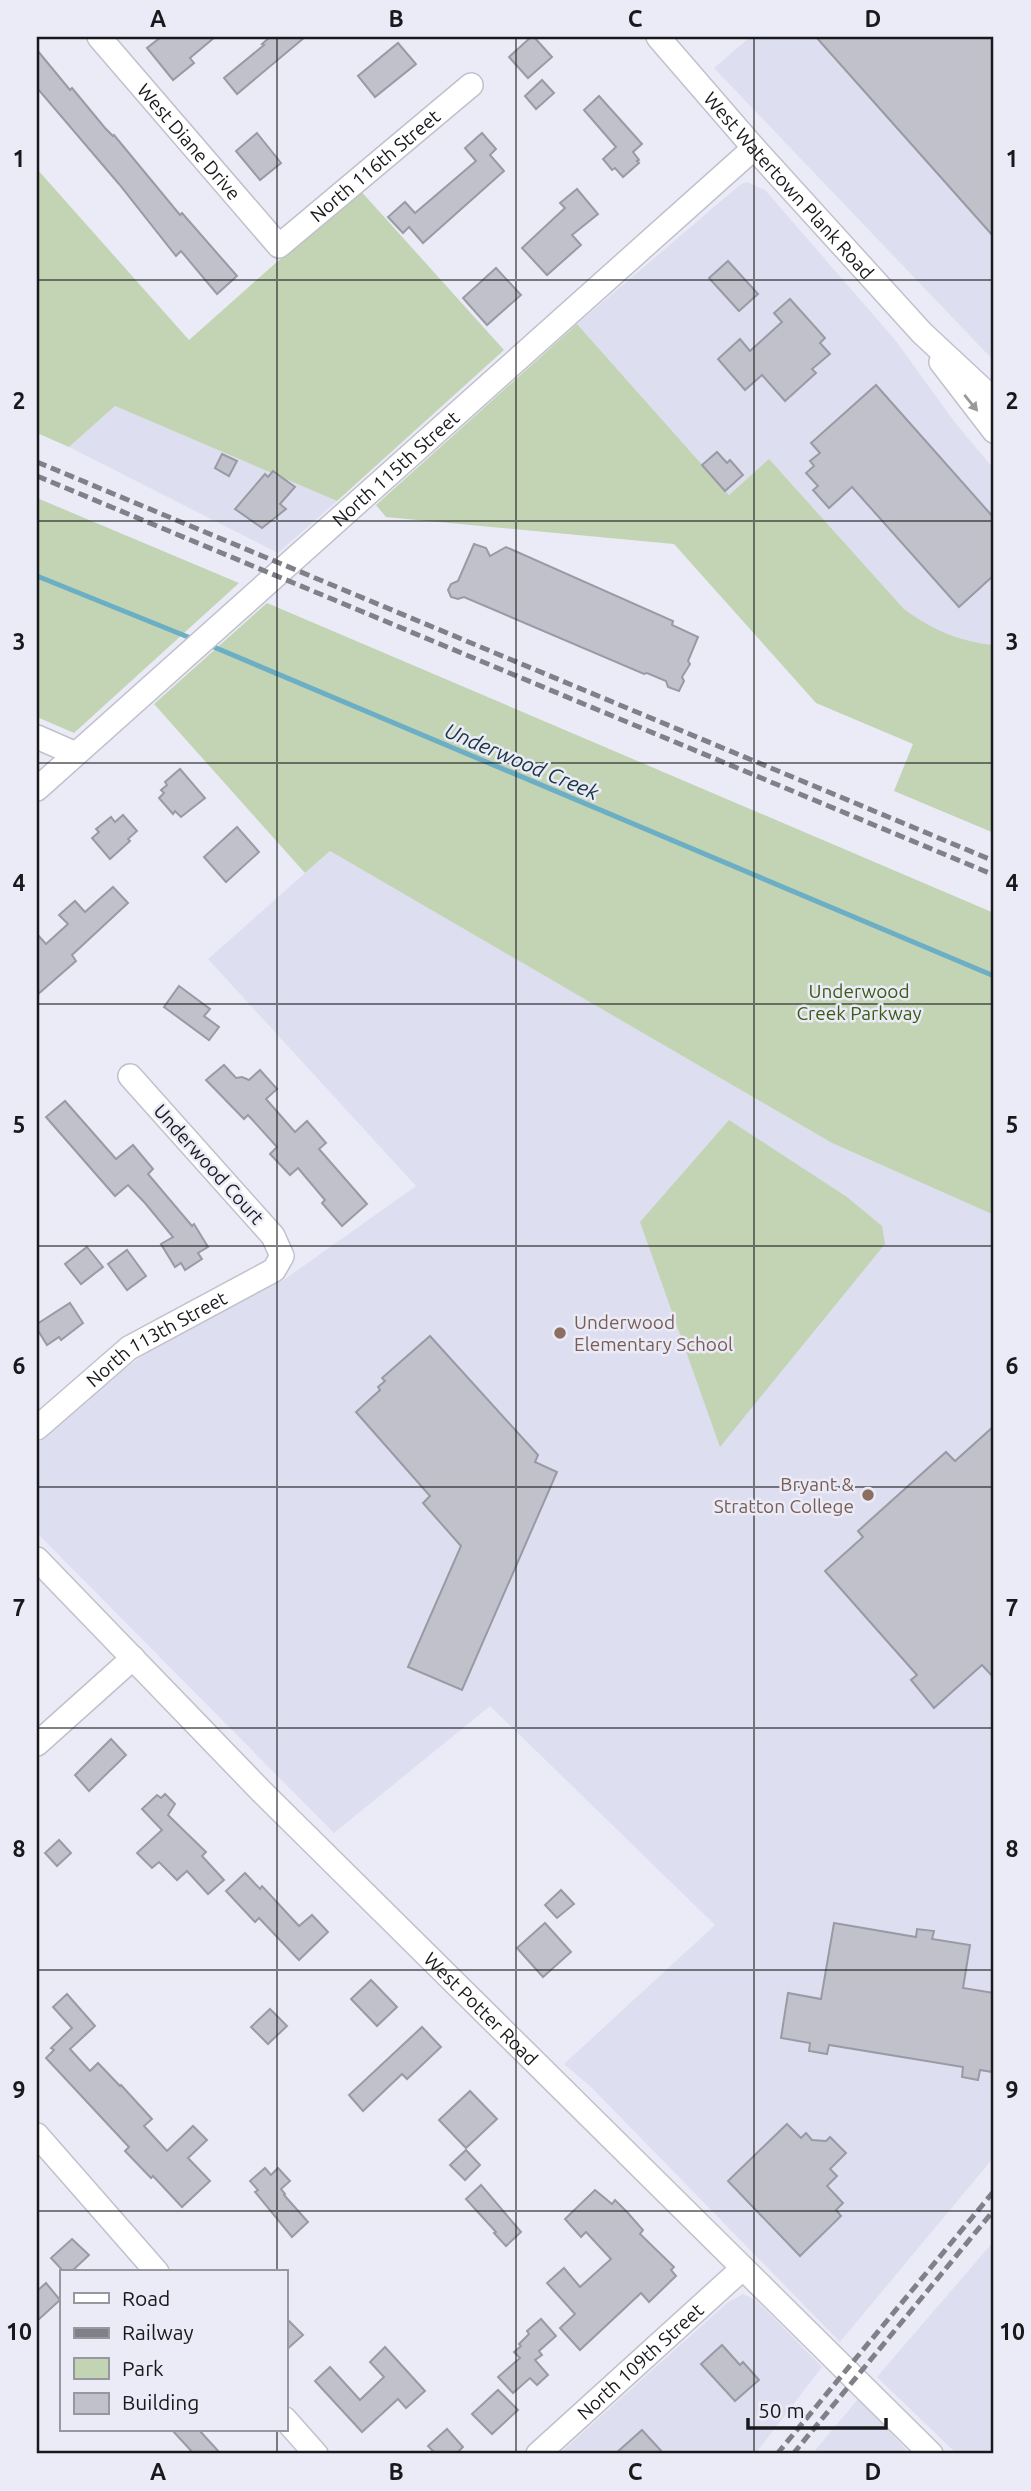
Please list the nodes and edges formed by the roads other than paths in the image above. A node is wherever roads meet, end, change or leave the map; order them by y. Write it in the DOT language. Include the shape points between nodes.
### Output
graph roads {
  1 [pos="99,37"];
  2 [pos="658,37"];
  3 [pos="471,85"];
  4 [pos="754,148"];
  5 [pos="279,246"];
  6 [pos="922,333"];
  7 [pos="994,400"];
  8 [pos="994,432"];
  9 [pos="37,737"];
  10 [pos="76,754"];
  11 [pos="37,789"];
  12 [pos="130,1076"];
  13 [pos="282,1256"];
  14 [pos="37,1428"];
  15 [pos="37,1559"];
  16 [pos="133,1658"];
  17 [pos="37,1744"];
  18 [pos="37,2135"];
  19 [pos="743,2268"];
  20 [pos="155,2270"];
  21 [pos="287,2421"];
  22 [pos="316,2454"];
  23 [pos="538,2454"];
  24 [pos="931,2454"];
  1 -- 5 [label="street, West Diane Drive"];
  2 -- 4 [label="street, West Watertown Plank Road"];
  3 -- 5 [label="street, North 116th Street"];
  4 -- 6 [label="street, West Watertown Plank Road"];
  4 -- 10 [label="street, North 115th Street"];
  6 -- 7 [label="street, West Watertown Plank Road"];
  6 -- 8 [label="street, West Watertown Plank Road, one-way"];
  9 -- 10 [label="street"];
  10 -- 11 [label="street, North 115th Street"];
  12 -- 13 [label="street, Underwood Court" via="273,1236"];
  13 -- 14 [label="street, North 113th Street" via="274,1270 129,1348"];
  15 -- 16 [label="street, West Potter Road"];
  16 -- 17 [label="street"];
  16 -- 19 [label="street, West Potter Road"];
  18 -- 20 [label="street"];
  19 -- 23 [label="street, North 109th Street"];
  19 -- 24 [label="street, West Potter Road"];
  21 -- 22 [label="street"];
}
